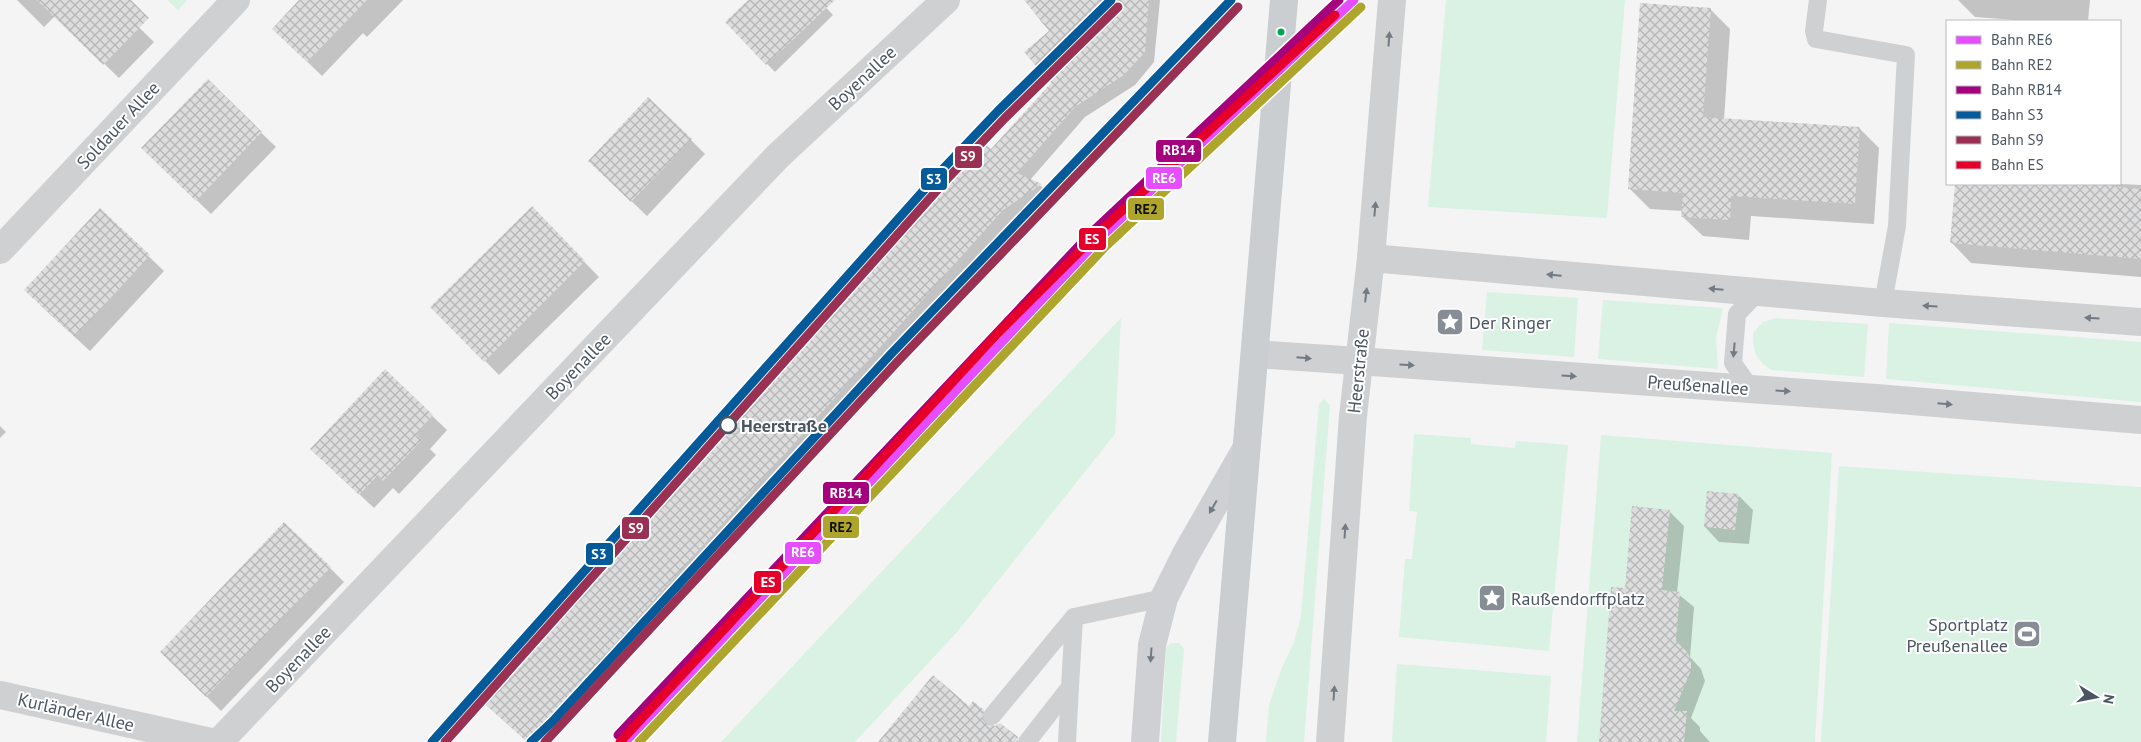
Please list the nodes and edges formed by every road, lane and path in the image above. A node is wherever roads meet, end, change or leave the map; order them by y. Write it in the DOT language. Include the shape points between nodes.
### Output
graph roads {
  1 [pos="236,0"];
  2 [pos="946,0"];
  3 [pos="1284,0"];
  4 [pos="1392,0"];
  5 [pos="1818,0"];
  6 [pos="0,250"];
  7 [pos="1371,258"];
  8 [pos="1758,292"];
  9 [pos="1883,303"];
  10 [pos="2141,322"];
  11 [pos="1255,354"];
  12 [pos="1358,361"];
  13 [pos="1751,389"];
  14 [pos="2141,420"];
  15 [pos="1246,449"];
  16 [pos="1164,598"];
  17 [pos="1074,617"];
  18 [pos="1070,687"];
  19 [pos="0,695"];
  20 [pos="992,716"];
  21 [pos="211,742"];
  22 [pos="219,742"];
  23 [pos="1027,742"];
  24 [pos="1067,742"];
  25 [pos="1145,742"];
  26 [pos="1222,742"];
  27 [pos="1330,742"];
  1 -- 6 [label="street, Soldauer Allee"];
  2 -- 22 [label="street, Boyenallee" via="778,156"];
  3 -- 11 [label="main road"];
  7 -- 4 [label="street, Heerstraße, one-way"];
  5 -- 9 [label="lane" via="1816,39 1906,55 1897,226"];
  8 -- 7 [label="street, one-way"];
  12 -- 7 [label="street, Heerstraße, one-way"];
  8 -- 9 [label="street"];
  8 -- 13 [label="lane, one-way" via="1737,314 1733,363"];
  10 -- 9 [label="street, one-way"];
  11 -- 12 [label="street, Preußenallee, one-way"];
  11 -- 15 [label="main road"];
  12 -- 13 [label="street, Preußenallee, one-way"];
  27 -- 12 [label="street, Heerstraße, one-way"];
  13 -- 14 [label="street, Preußenallee, one-way"];
  15 -- 16 [label="main road, one-way"];
  15 -- 26 [label="main road"];
  16 -- 17 [label="lane"];
  16 -- 25 [label="main road, one-way" via="1152,645"];
  17 -- 18 [label="lane"];
  17 -- 20 [label="lane"];
  18 -- 23 [label="lane"];
  18 -- 24 [label="lane"];
  19 -- 21 [label="street, Kurländer Allee"];
}
